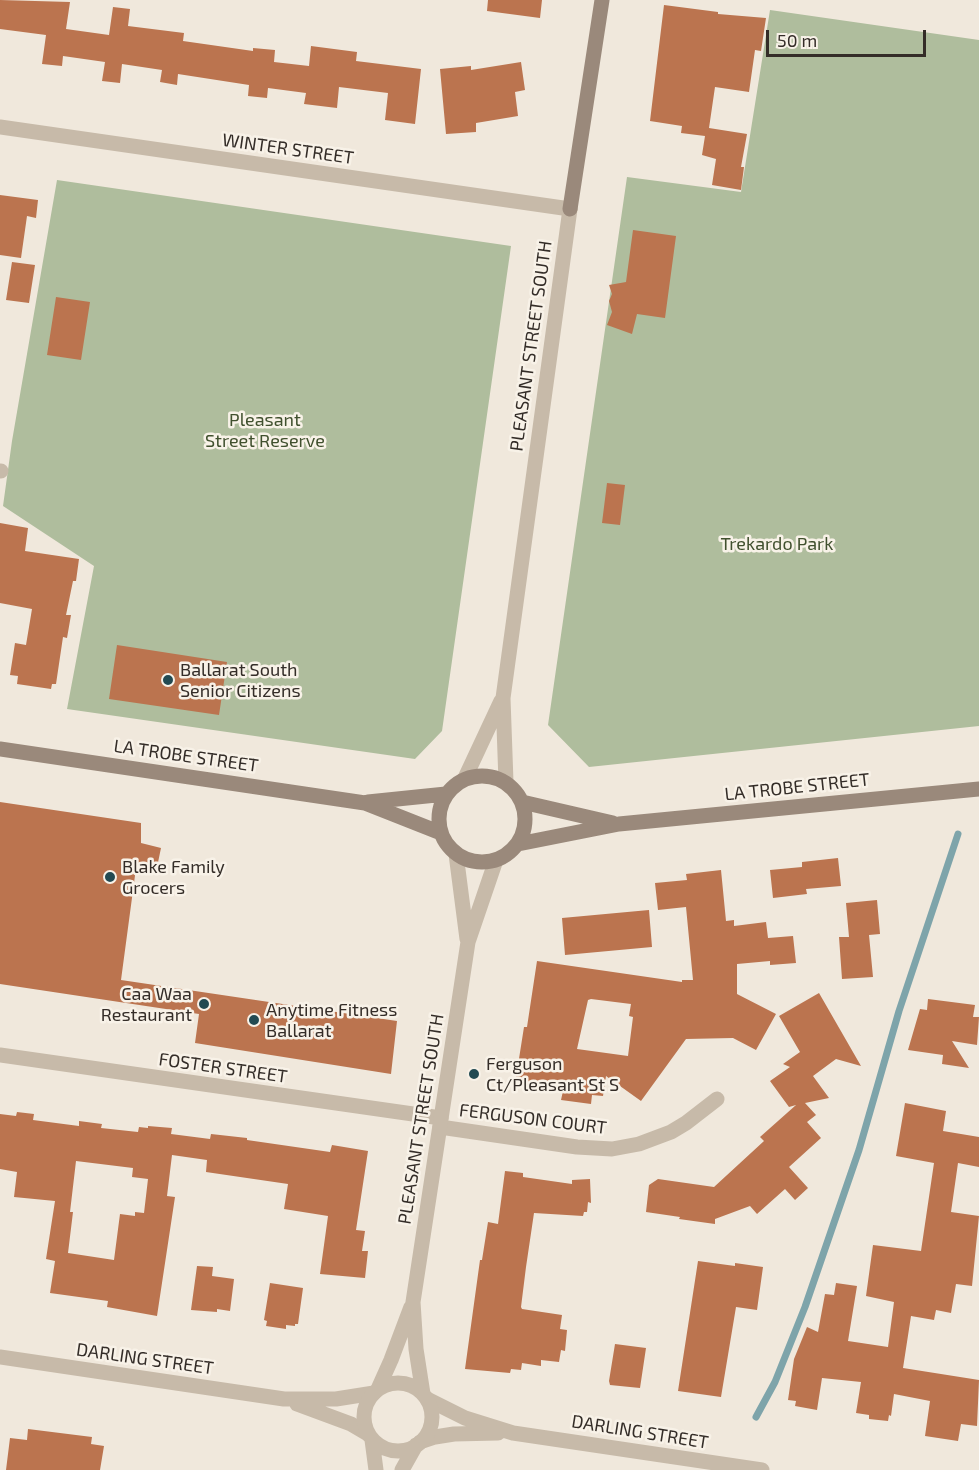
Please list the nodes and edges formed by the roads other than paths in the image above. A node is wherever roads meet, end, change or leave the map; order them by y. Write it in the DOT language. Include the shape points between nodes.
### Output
graph roads {
  1 [pos="602,0"];
  2 [pos="0,127"];
  3 [pos="570,209"];
  4 [pos="503,698"];
  5 [pos="0,749"];
  6 [pos="465,778"];
  7 [pos="506,782"];
  8 [pos="979,789"];
  9 [pos="446,794"];
  10 [pos="522,802"];
  11 [pos="365,803"];
  12 [pos="619,824"];
  13 [pos="441,833"];
  14 [pos="518,844"];
  15 [pos="456,854"];
  16 [pos="496,860"];
  17 [pos="468,942"];
  18 [pos="0,1055"];
  19 [pos="717,1099"];
  20 [pos="440,1122"];
  21 [pos="413,1302"];
  22 [pos="0,1357"];
  23 [pos="376,1391"];
  24 [pos="425,1396"];
  25 [pos="284,1399"];
  26 [pos="513,1432"];
  27 [pos="370,1437"];
  28 [pos="418,1444"];
  29 [pos="376,1470"];
  30 [pos="402,1470"];
  31 [pos="762,1470"];
  1 -- 3 [label="main road, PLEASANT STREET SOUTH"];
  2 -- 3 [label="street, WINTER STREET"];
  3 -- 4 [label="street, PLEASANT STREET SOUTH"];
  4 -- 6 [label="street, PLEASANT STREET SOUTH"];
  4 -- 7 [label="street, PLEASANT STREET SOUTH"];
  5 -- 11 [label="main road, LA TROBE STREET"];
  6 -- 7 [label="main road" via="493,776"];
  6 -- 9 [label="main road"];
  7 -- 10 [label="main road"];
  8 -- 12 [label="main road, LA TROBE STREET"];
  9 -- 11 [label="main road, LA TROBE STREET"];
  9 -- 13 [label="main road" via="438,820"];
  10 -- 12 [label="main road, LA TROBE STREET"];
  10 -- 14 [label="main road" via="526,816"];
  11 -- 13 [label="main road, LA TROBE STREET"];
  12 -- 14 [label="main road, LA TROBE STREET"];
  13 -- 15 [label="main road"];
  14 -- 16 [label="main road"];
  15 -- 16 [label="main road" via="468,860"];
  15 -- 17 [label="street, PLEASANT STREET SOUTH"];
  16 -- 17 [label="street, PLEASANT STREET SOUTH"];
  17 -- 20 [label="street, PLEASANT STREET SOUTH"];
  18 -- 20 [label="street, FOSTER STREET"];
  19 -- 20 [label="street, FERGUSON COURT" via="670,1132 612,1149 577,1147"];
  20 -- 21 [label="street, PLEASANT STREET SOUTH"];
  21 -- 23 [label="street, PLEASANT STREET SOUTH"];
  21 -- 24 [label="street, PLEASANT STREET SOUTH" via="417,1364"];
  22 -- 25 [label="street, DARLING STREET"];
  23 -- 24 [label="street" via="400,1383 411,1385"];
  23 -- 25 [label="street, DARLING STREET" via="336,1399"];
  23 -- 27 [label="street" via="364,1413"];
  24 -- 26 [label="street, DARLING STREET" via="465,1418"];
  24 -- 28 [label="street" via="431,1423"];
  25 -- 27 [label="street, DARLING STREET" via="332,1416"];
  26 -- 28 [label="street, DARLING STREET" via="454,1434"];
  26 -- 31 [label="street, DARLING STREET"];
  27 -- 28 [label="street" via="382,1448 393,1451"];
  27 -- 29 [label="street"];
  28 -- 30 [label="street"];
}
